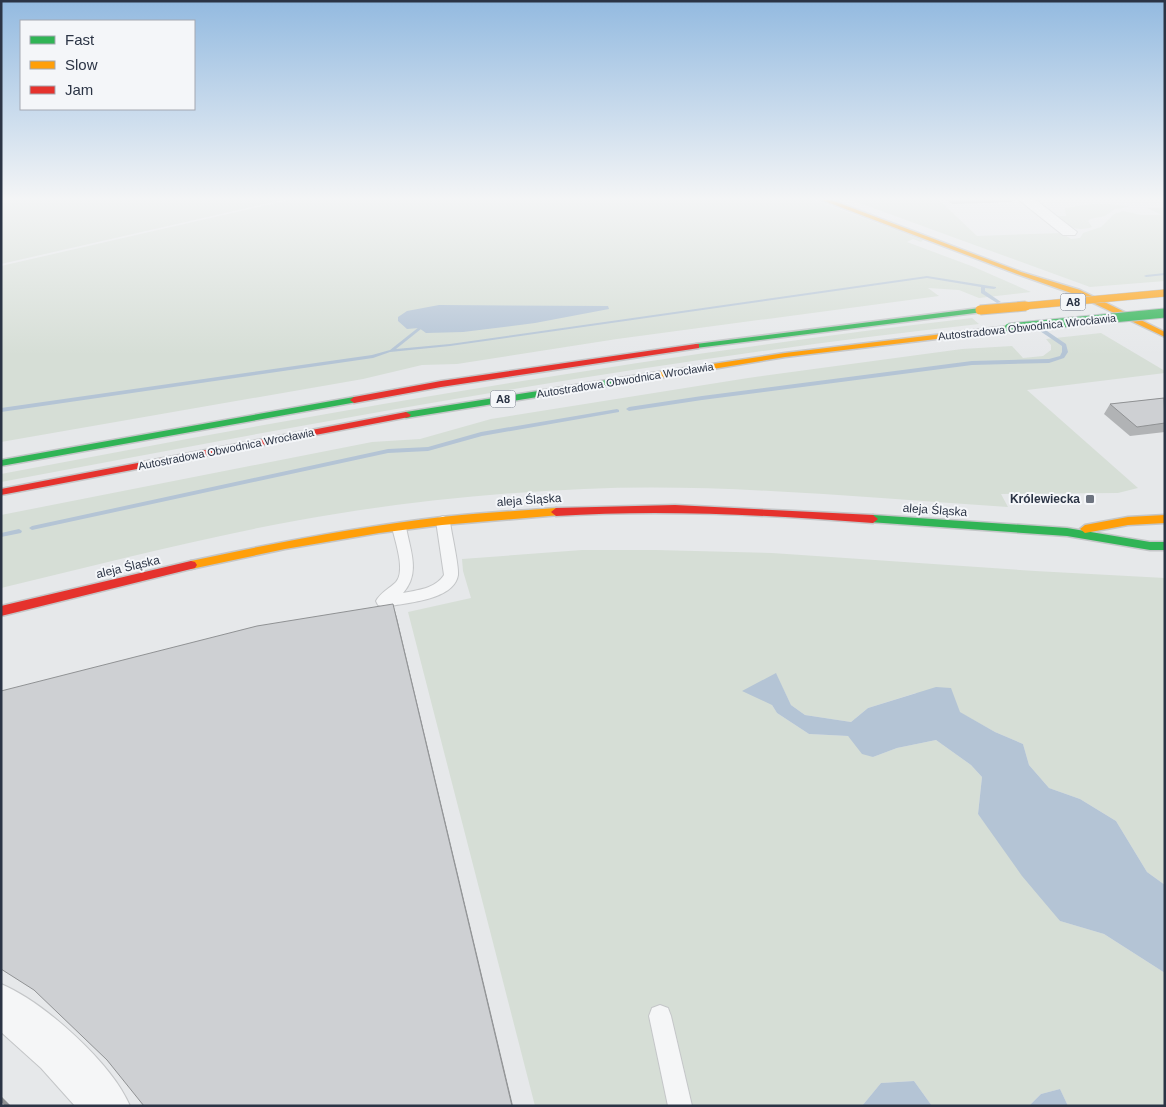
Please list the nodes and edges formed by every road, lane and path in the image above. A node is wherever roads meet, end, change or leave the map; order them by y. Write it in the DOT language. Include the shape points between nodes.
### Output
graph roads {
  1 [pos="962,252"];
  2 [pos="1019,273"];
  3 [pos="1165,294"];
  4 [pos="1165,313"];
  5 [pos="1165,335"];
  6 [pos="1148,340"];
  7 [pos="1,463"];
  8 [pos="1,492"];
  9 [pos="1165,519"];
  10 [pos="443,521"];
  11 [pos="399,527"];
  12 [pos="1067,532"];
  13 [pos="1165,546"];
  14 [pos="1,611"];
  15 [pos="1,1006"];
  16 [pos="660,1016"];
  17 [pos="106,1106"];
  18 [pos="680,1106"];
  1 -- 2 [label="main road"];
  2 -- 5 [label="main road" via="1077,292"];
  2 -- 6 [label="main road"];
  3 -- 7 [label="main road, Autostradowa Obwodnica Wrocławia / A8, bridge" via="980,310 751,338 441,384"];
  4 -- 8 [label="main road, Autostradowa Obwodnica Wrocławia / A8, bridge" via="785,355 449,408"];
  9 -- 12 [label="main road, aleja Śląska" via="1128,521"];
  10 -- 11 [label="main road, aleja Śląska"];
  10 -- 11 [label="lane" via="451,575 449,581 428,592 384,601 406,578"];
  10 -- 12 [label="main road, aleja Śląska" via="579,510 672,509"];
  11 -- 14 [label="main road, aleja Śląska" via="260,549"];
  12 -- 13 [label="main road, aleja Śląska"];
  15 -- 17 [label="street" via="64,1056"];
  16 -- 18 [label="lane"];
}
